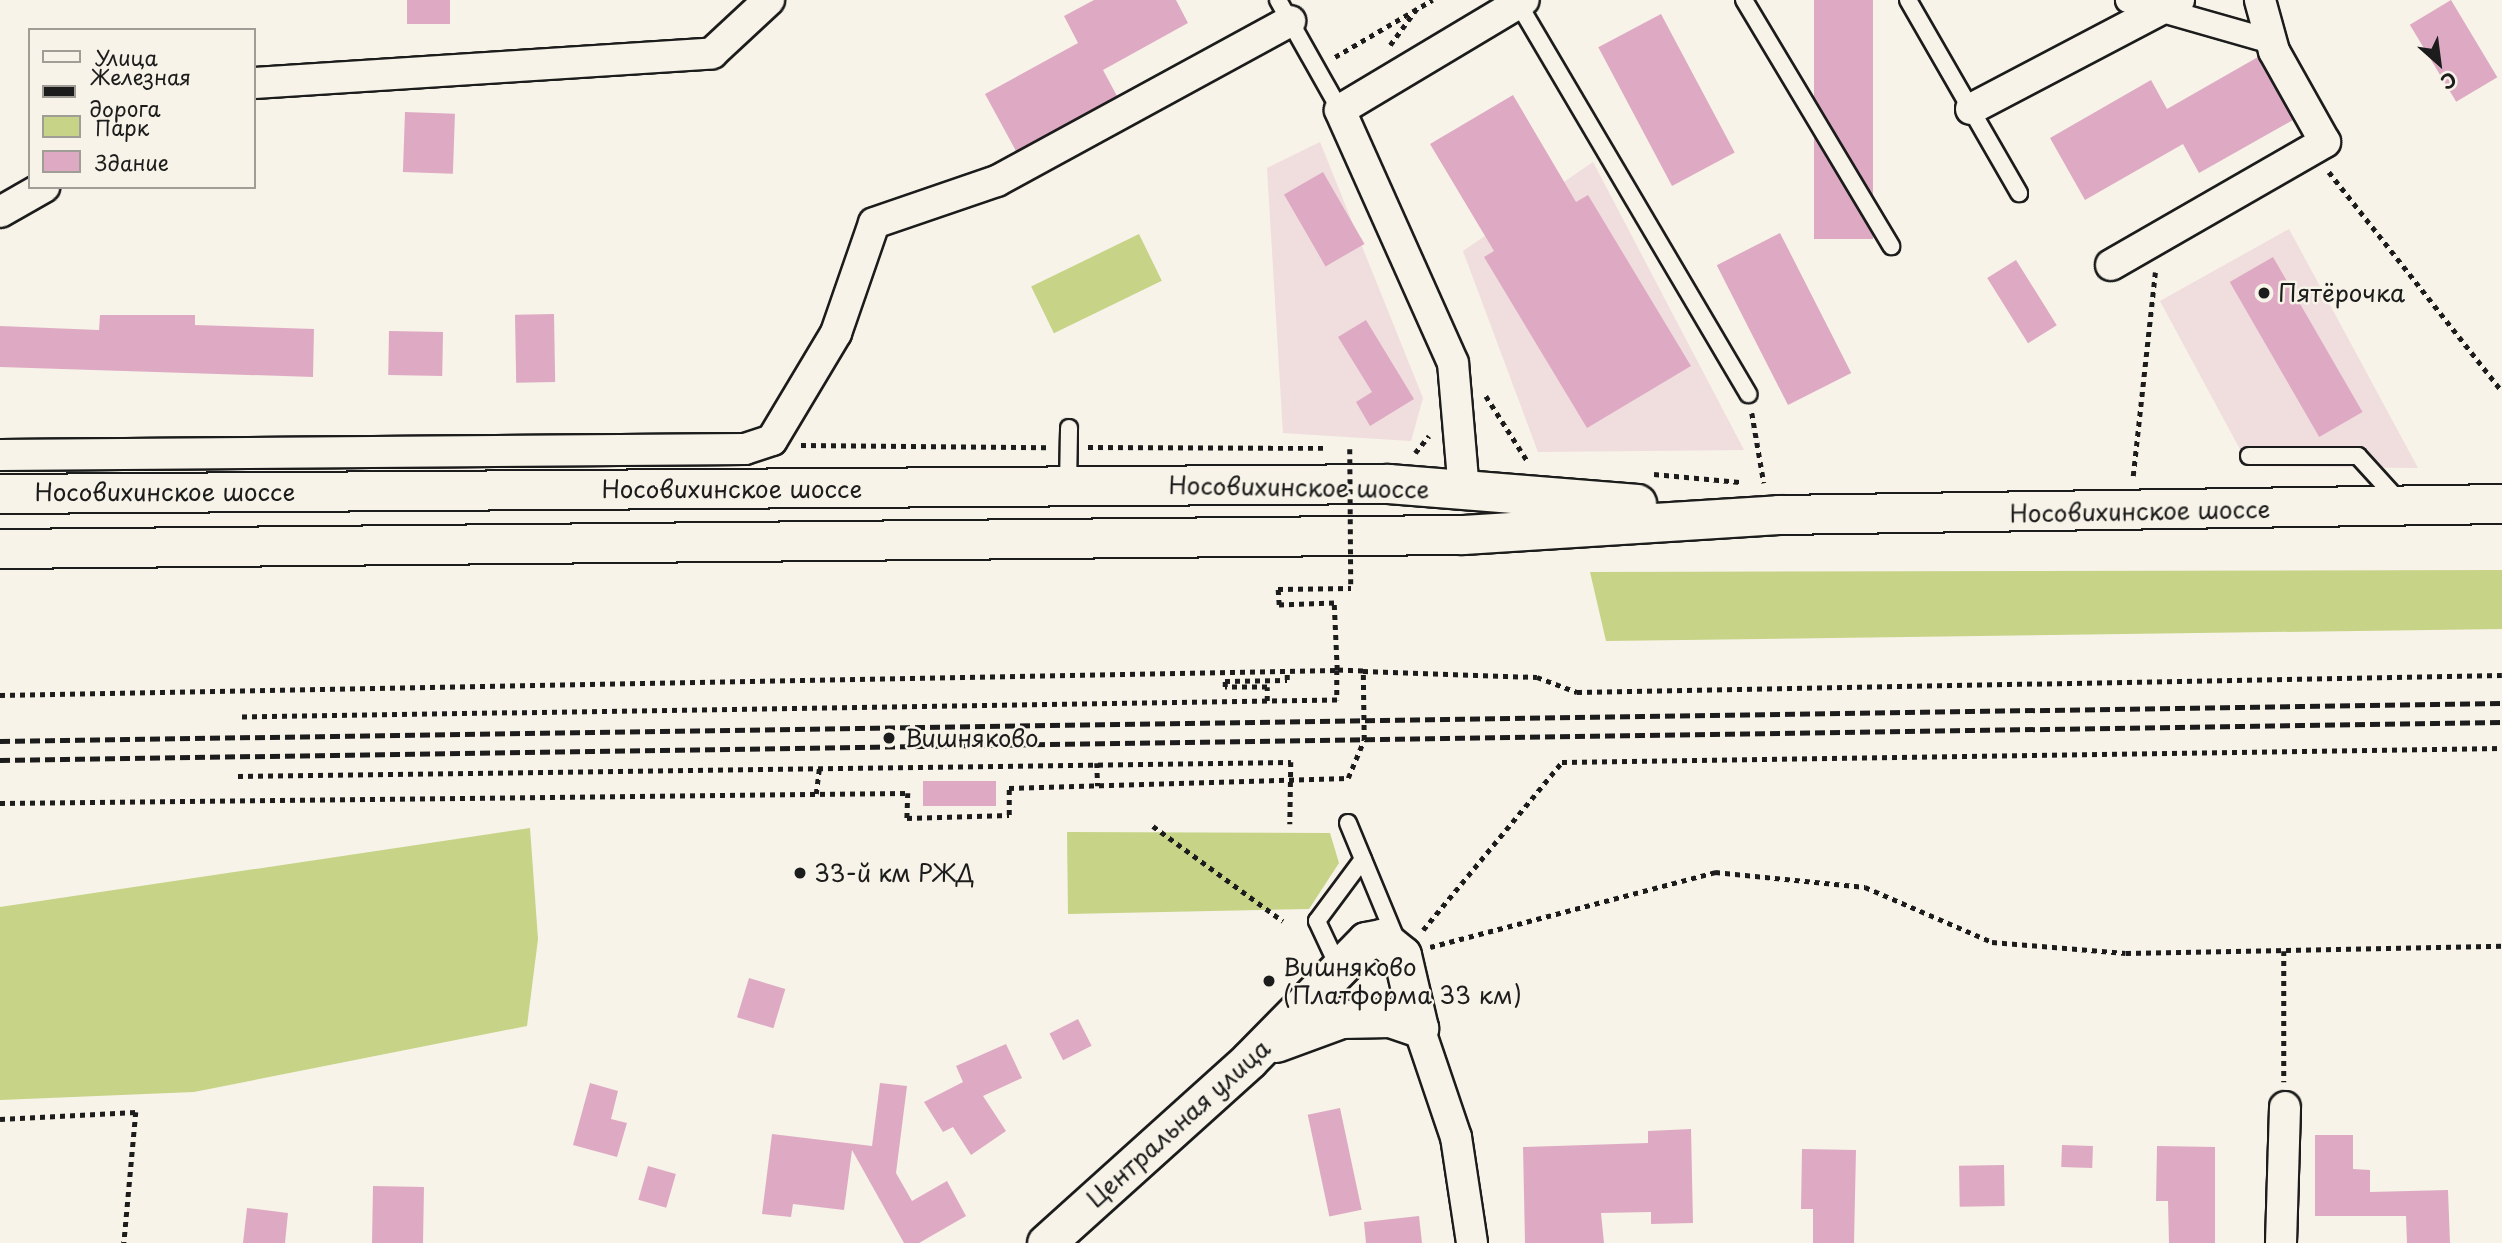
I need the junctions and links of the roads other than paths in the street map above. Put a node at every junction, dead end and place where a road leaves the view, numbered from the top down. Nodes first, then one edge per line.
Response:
1 (769, 0) edge
2 (1744, 0) edge
3 (1908, 0) edge
4 (2127, 0) edge
5 (2260, 0) edge
6 (1521, 2) edge
7 (2170, 5) edge
8 (1284, 10) edge
9 (2271, 41) junction
10 (256, 83) edge
11 (1971, 109) junction
12 (1340, 110) junction
13 (40, 189) edge
14 (2019, 193) dead end
15 (0, 212) edge
16 (1891, 246) dead end
17 (2111, 265) dead end
18 (1748, 394) road end
19 (1069, 428) dead end
20 (0, 455) edge
21 (2249, 456) dead end
22 (1068, 487) junction
23 (1464, 491) junction
24 (0, 494) edge
25 (1772, 499) junction
26 (2502, 504) edge
27 (2404, 506) junction
28 (1463, 535) junction
29 (0, 549) edge
30 (1348, 823) dead end
31 (1363, 859) junction
32 (1402, 955) junction
33 (1339, 968) junction
34 (1419, 1028) junction
35 (1249, 1060) junction
36 (2284, 1107) road end
37 (1046, 1243) edge
38 (1472, 1243) edge
39 (2281, 1243) edge

1 - 10 street
2 - 16 lane
3 - 11 lane
4 - 7 street
5 - 9 street
6 - 12 street
6 - 18 lane
7 - 9 street
7 - 11 street
8 - 12 lane
8 - 20 street
9 - 17 street
11 - 14 lane
12 - 23 street
13 - 15 street
19 - 22 lane
21 - 27 lane
22 - 23 main road, Носовихинское шоссе
22 - 24 main road, Носовихинское шоссе
23 - 25 main road, Носовихинское шоссе
23 - 28 street, Носовихинское шоссе
25 - 27 main road, Носовихинское шоссе
25 - 28 main road, Носовихинское шоссе
26 - 27 main road, Носовихинское шоссе
28 - 29 main road, Носовихинское шоссе
30 - 31 lane
31 - 32 lane
31 - 33 lane
32 - 33 street, Центральная улица
32 - 34 street
33 - 35 street, Центральная улица
34 - 35 street
34 - 38 street
35 - 37 street, Центральная улица
36 - 39 street

